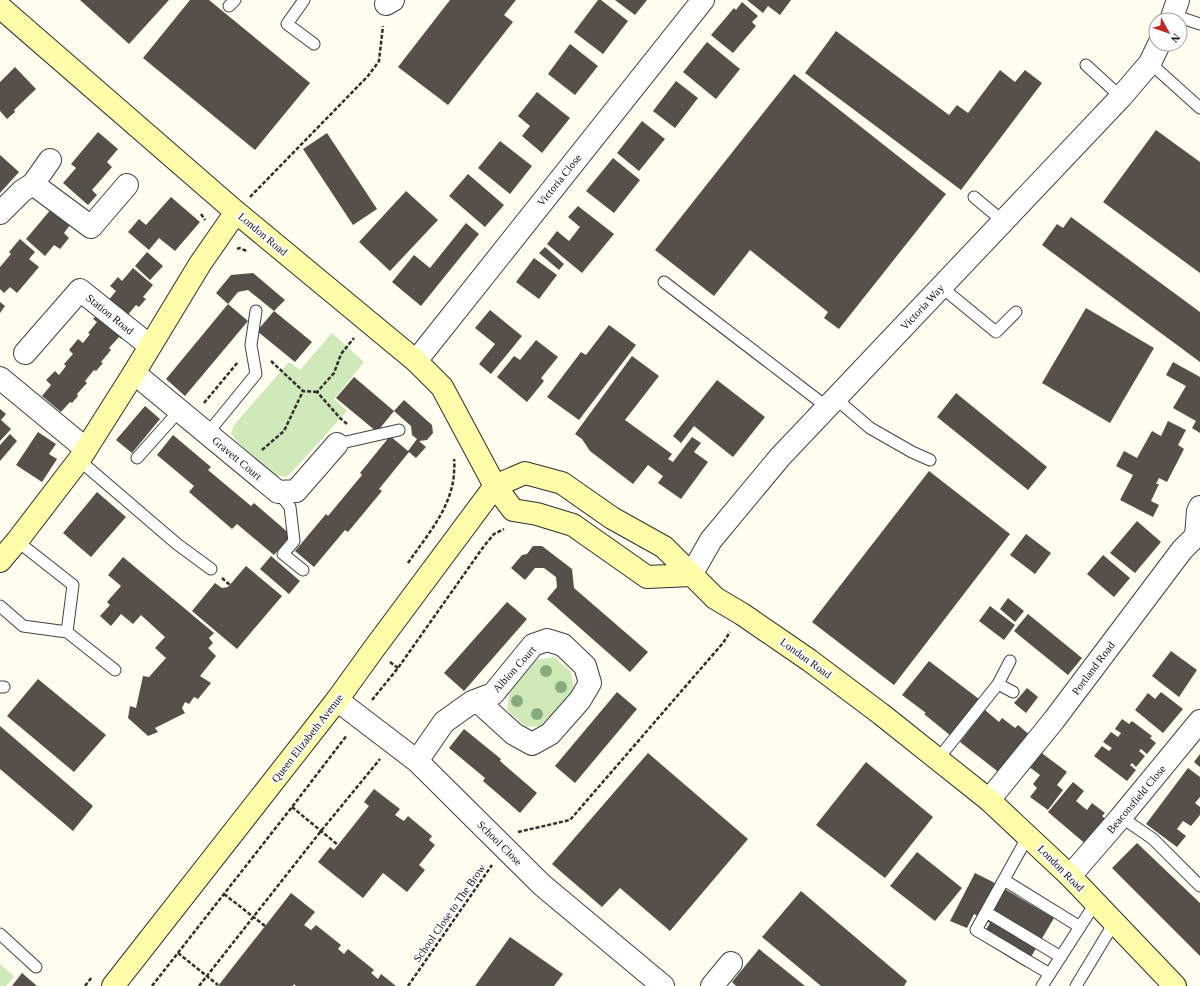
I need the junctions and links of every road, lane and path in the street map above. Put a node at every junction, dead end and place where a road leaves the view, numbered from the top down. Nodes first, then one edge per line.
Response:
1 (304, 0) edge
2 (703, 0) edge
3 (0, 7) edge
4 (1188, 18) edge
5 (1200, 24) edge
6 (381, 42) dead end
7 (314, 44) dead end
8 (1155, 52) edge
9 (1150, 63) junction
10 (1086, 66) dead end
11 (1121, 97) junction
12 (1200, 108) edge
13 (50, 160) dead end
14 (33, 184) junction
15 (126, 185) dead end
16 (974, 197) dead end
17 (241, 207) junction
18 (0, 213) edge
19 (1004, 222) junction
20 (239, 248) dead end
21 (253, 253) dead end
22 (664, 282) dead end
23 (940, 286) junction
24 (256, 311) dead end
25 (1016, 312) dead end
26 (355, 337) dead end
27 (150, 346) junction
28 (25, 353) dead end
29 (416, 360) junction
30 (134, 373) junction
31 (0, 378) edge
32 (303, 391) dead end
33 (831, 402) junction
34 (179, 410) junction
35 (399, 430) dead end
36 (208, 434) junction
37 (347, 441) junction
38 (82, 454) junction
39 (453, 455) dead end
40 (137, 458) dead end
41 (930, 460) dead end
42 (247, 466) junction
43 (495, 486) junction
44 (278, 492) junction
45 (1200, 507) edge
46 (508, 527) dead end
47 (1198, 538) edge
48 (17, 541) junction
49 (0, 561) edge
50 (405, 568) dead end
51 (211, 569) dead end
52 (303, 570) dead end
53 (691, 575) junction
54 (0, 606) edge
55 (742, 614) junction
56 (67, 632) junction
57 (1010, 661) dead end
58 (114, 670) dead end
59 (998, 684) junction
60 (1013, 692) dead end
61 (373, 699) dead end
62 (337, 700) junction
63 (472, 702) junction
64 (1200, 721) edge
65 (348, 734) dead end
66 (394, 743) junction
67 (938, 759) junction
68 (417, 761) junction
69 (989, 800) junction
70 (292, 808) junction
71 (1121, 817) junction
72 (321, 831) junction
73 (1028, 836) junction
74 (338, 845) dead end
75 (503, 848) junction
76 (1070, 876) junction
77 (1004, 880) junction
78 (1200, 886) edge
79 (224, 894) junction
80 (1096, 902) junction
81 (986, 912) junction
82 (253, 917) junction
83 (1114, 923) junction
84 (265, 926) dead end
85 (1080, 927) junction
86 (0, 934) edge
87 (178, 953) junction
88 (1061, 956) junction
89 (731, 963) dead end
90 (36, 966) dead end
91 (95, 974) dead end
92 (1050, 974) junction
93 (207, 976) junction
94 (218, 985) dead end
95 (85, 986) edge
96 (113, 986) edge
97 (152, 986) edge
98 (199, 986) edge
99 (408, 986) edge
100 (663, 986) edge
101 (712, 986) edge
102 (1042, 986) edge
103 (1076, 986) edge
104 (1175, 986) edge

1 - 7 lane
2 - 29 street, Victoria Close
3 - 17 main road, London Road
4 - 5 lane
6 - 17 path
8 - 9 street, Victoria Way
9 - 11 street, Victoria Way
9 - 12 lane
10 - 11 lane
11 - 19 street, Victoria Way
13 - 14 street
14 - 15 street
14 - 18 street
16 - 19 lane
17 - 27 main road
17 - 29 main road, London Road
19 - 23 street, Victoria Way
20 - 21 path
22 - 33 lane
23 - 25 lane
23 - 33 street, Victoria Way
24 - 36 lane
26 - 37 path
27 - 28 street, Station Road
27 - 30 main road
29 - 43 main road, London Road
30 - 34 street, Gravett Court
30 - 38 main road
31 - 38 street
32 - 42 path
33 - 41 lane
33 - 53 street, Victoria Way
34 - 36 street, Gravett Court
34 - 40 lane
35 - 37 lane
36 - 42 street, Gravett Court
37 - 44 street
38 - 48 main road
38 - 51 lane
39 - 50 path
42 - 44 street, Gravett Court
43 - 53 main road, London Road
43 - 53 main road, London Road
43 - 62 main road, Queen Elizabeth Avenue
44 - 52 lane
45 - 47 street, Portland Road
46 - 61 path
47 - 69 street, Portland Road
48 - 49 main road
48 - 56 lane
53 - 55 main road, London Road
54 - 56 lane
55 - 67 main road, London Road
55 - 75 path, School Close to The Brow
56 - 58 lane
57 - 59 lane
59 - 60 lane
59 - 67 lane
62 - 66 street, School Close
62 - 96 main road, Queen Elizabeth Avenue
63 - 63 street, Albion Court
63 - 68 street, Albion Court
64 - 71 street, Beaconsfield Close
65 - 70 path
66 - 68 street, School Close
66 - 72 path
67 - 69 main road, London Road
68 - 75 street, School Close
69 - 73 main road, London Road
70 - 72 path
70 - 79 path
71 - 76 street, Beaconsfield Close
71 - 78 lane
72 - 74 path
72 - 82 path
73 - 76 main road, London Road
73 - 77 lane
75 - 99 path, School Close to The Brow
75 - 100 street, School Close
76 - 80 main road, London Road
77 - 81 lane
77 - 85 lane
79 - 82 path
79 - 87 path
80 - 83 main road, London Road
80 - 85 lane
81 - 88 lane
81 - 92 lane
82 - 84 path
82 - 93 path
83 - 103 lane
83 - 104 main road, London Road
85 - 88 lane
86 - 90 lane
87 - 93 path
87 - 97 path
88 - 92 lane
89 - 101 street
91 - 95 path
92 - 102 lane
93 - 94 path
93 - 98 path

